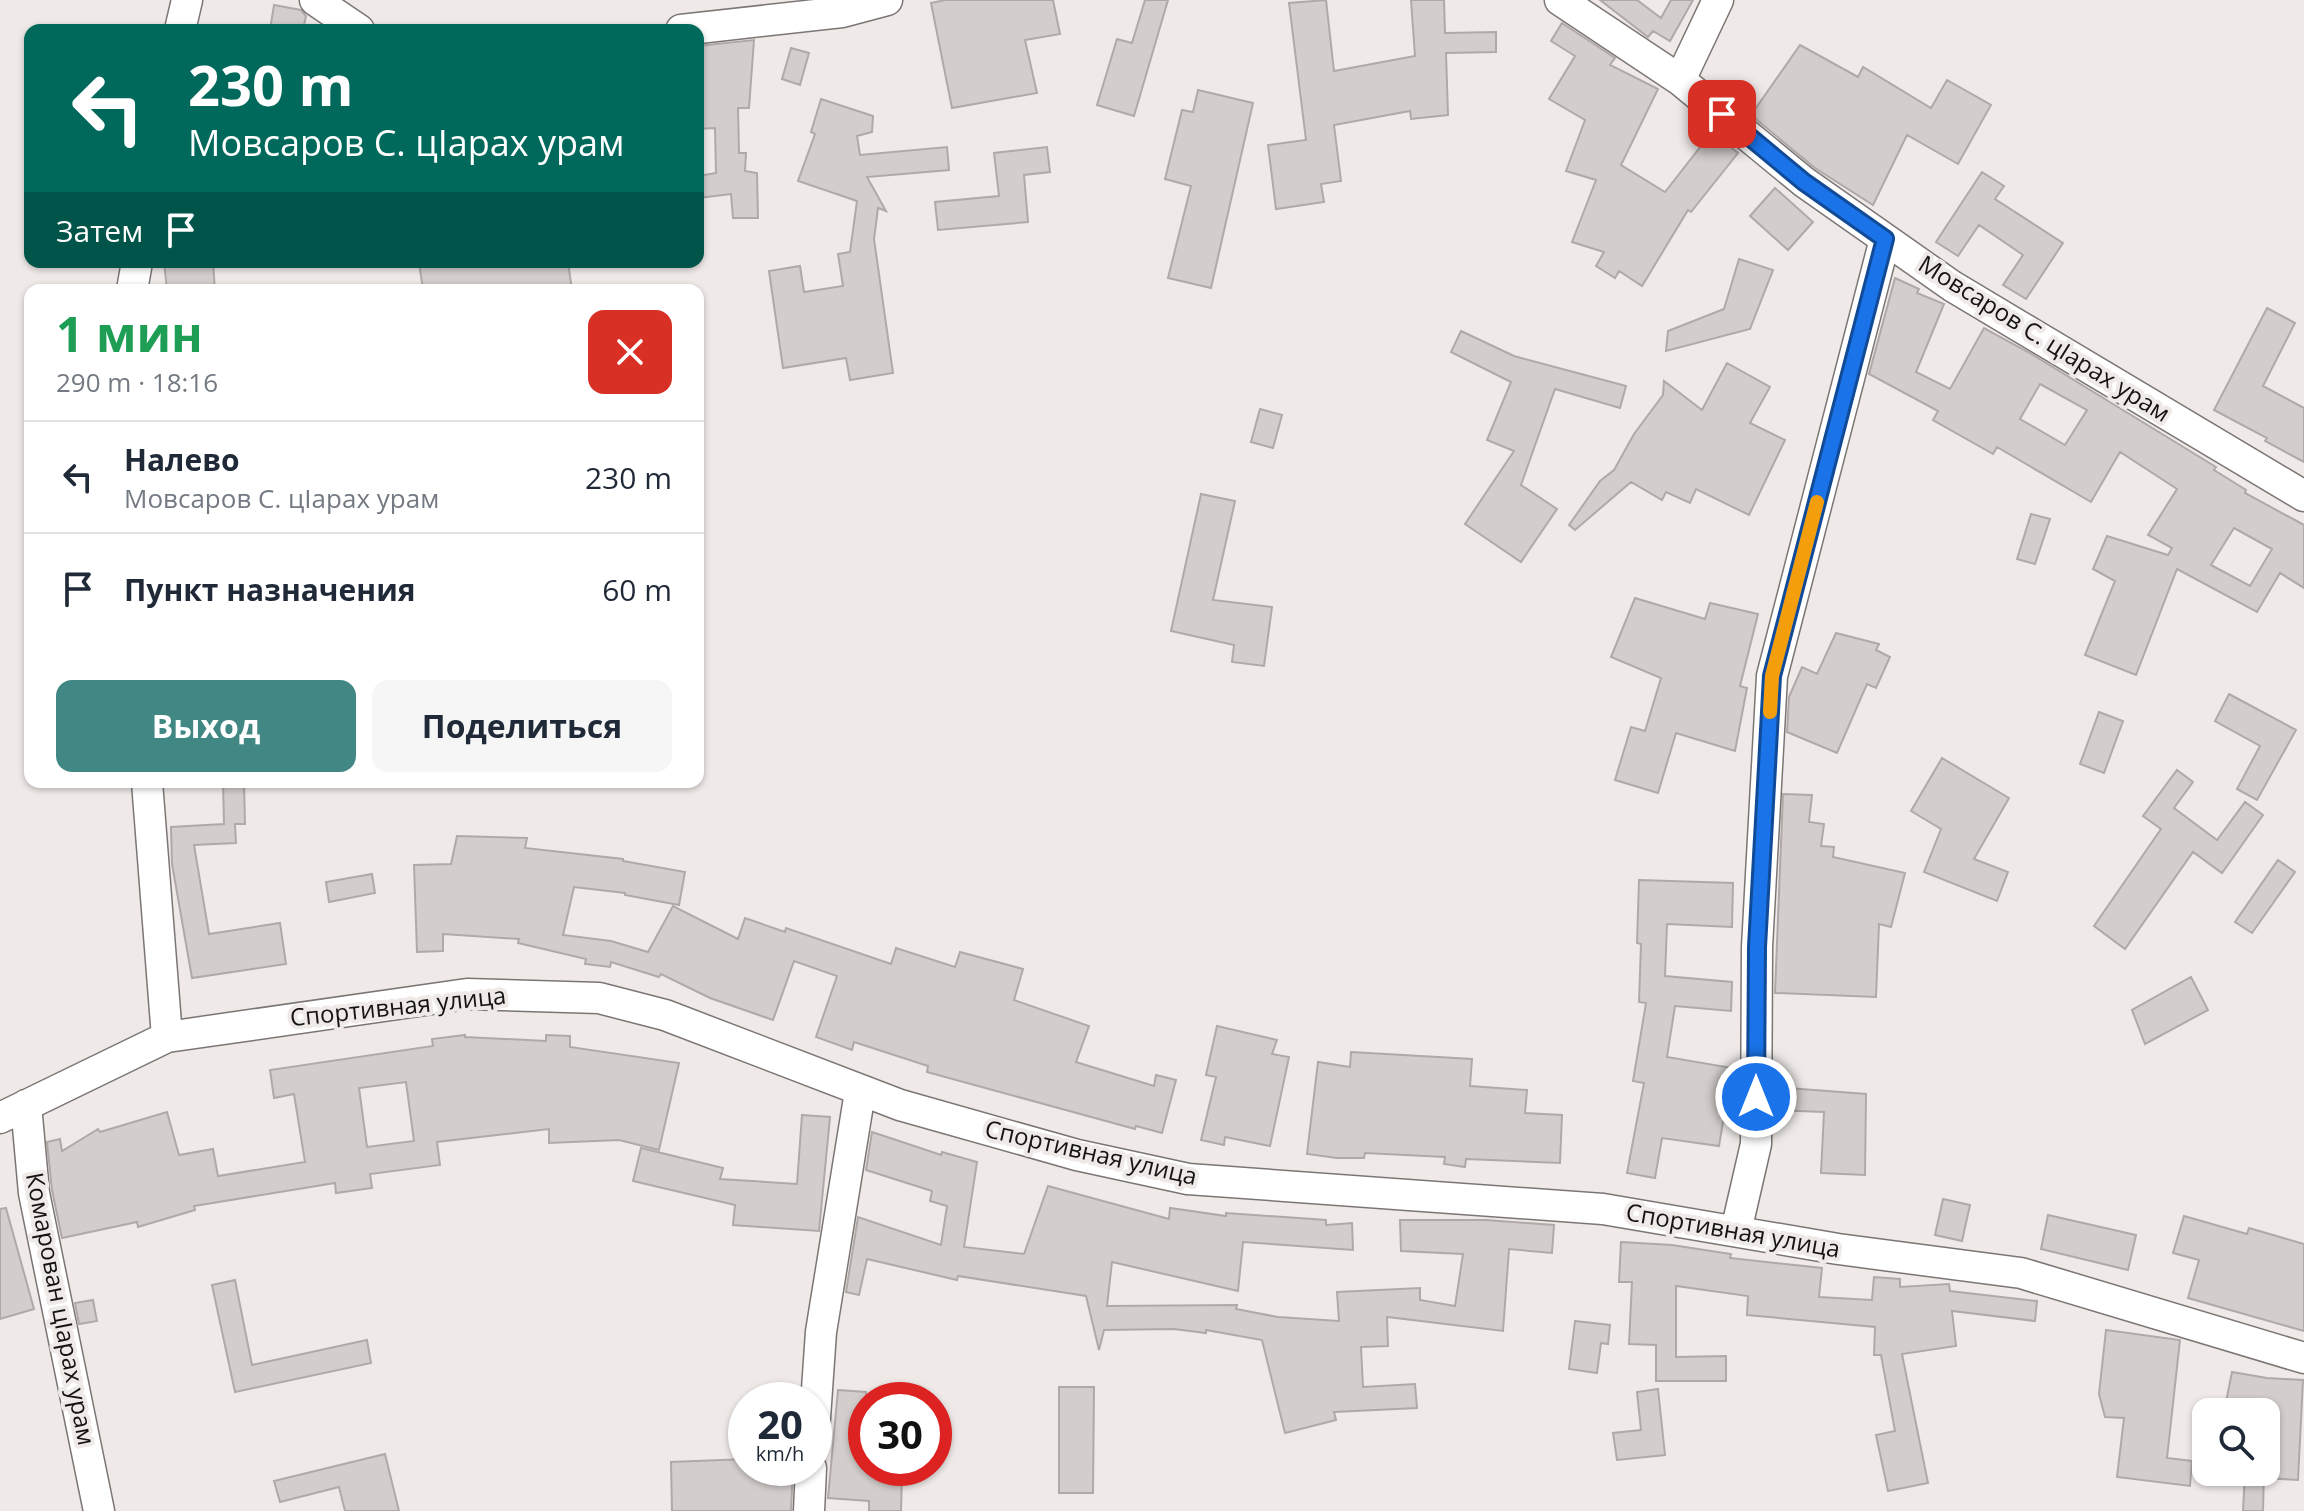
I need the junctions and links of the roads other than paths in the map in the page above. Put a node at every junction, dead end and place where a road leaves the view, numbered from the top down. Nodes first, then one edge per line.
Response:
1 (187, 0) edge
2 (887, 0) edge
3 (1560, 0) edge
4 (1718, 0) edge
5 (181, 24) edge
6 (704, 27) edge
7 (1680, 80) junction
8 (1885, 239) junction
9 (2304, 496) edge
10 (147, 788) edge
11 (167, 1037) junction
12 (860, 1092) junction
13 (13, 1112) edge
14 (1736, 1231) junction
15 (2304, 1358) edge
16 (818, 1382) edge
17 (810, 1486) edge
18 (99, 1511) edge
19 (809, 1511) edge

1 - 5 street
2 - 6 street
3 - 7 street, Мовсаров С. цIарах урам
4 - 7 street
7 - 8 street, Мовсаров С. цIарах урам
8 - 9 street, Мовсаров С. цIарах урам
8 - 14 street
10 - 11 street
11 - 12 street, Спортивная улица
11 - 13 street, Спортивная улица
12 - 14 street, Спортивная улица
12 - 16 street
13 - 18 street, Комарован цIарах урам
14 - 15 street, Спортивная улица
17 - 19 street

